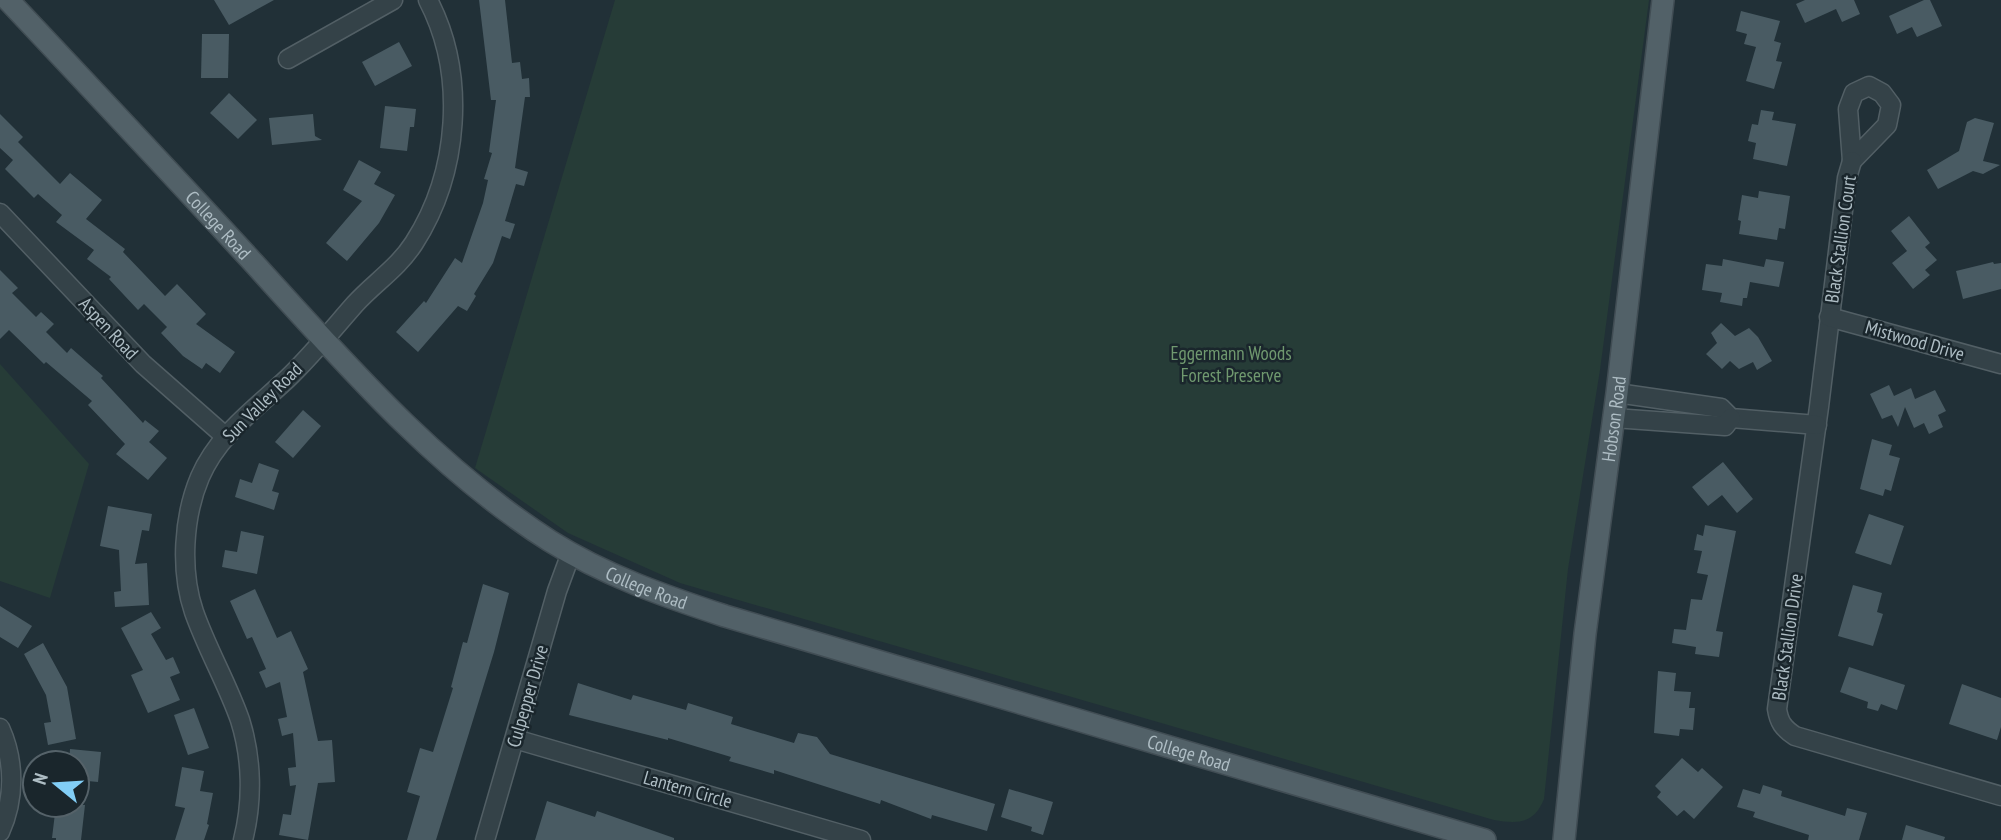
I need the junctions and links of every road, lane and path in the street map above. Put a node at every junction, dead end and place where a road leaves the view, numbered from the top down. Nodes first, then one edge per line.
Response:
1 (8, 0) edge
2 (393, 0) edge
3 (428, 0) edge
4 (1663, 0) edge
5 (288, 59) dead end
6 (1852, 161) dead end
7 (0, 213) edge
8 (1829, 317) junction
9 (323, 340) junction
10 (2001, 364) edge
11 (1617, 393) junction
12 (1614, 418) junction
13 (1731, 418) junction
14 (1817, 425) junction
15 (226, 437) junction
16 (571, 553) junction
17 (0, 728) edge
18 (515, 739) junction
19 (2001, 796) edge
20 (0, 832) edge
21 (243, 840) edge
22 (485, 840) edge
23 (862, 840) edge
24 (1485, 840) edge
25 (1564, 840) edge

1 - 9 main road, College Road
2 - 5 street
3 - 9 street, Sun Valley Road
4 - 11 main road, Hobson Road
6 - 8 street, Black Stallion Court
7 - 15 street, Aspen Road
8 - 10 street, Mistwood Drive
8 - 14 street, Black Stallion Drive
9 - 15 street, Sun Valley Road
9 - 16 main road, College Road
11 - 12 main road, Hobson Road
11 - 13 street
12 - 13 street
12 - 25 main road, Hobson Road
13 - 14 street
14 - 19 street, Black Stallion Drive
15 - 21 street, Sun Valley Road
16 - 18 street, Culpepper Drive
16 - 24 main road, College Road
17 - 20 street
18 - 22 street, Culpepper Drive
18 - 23 street, Lantern Circle

